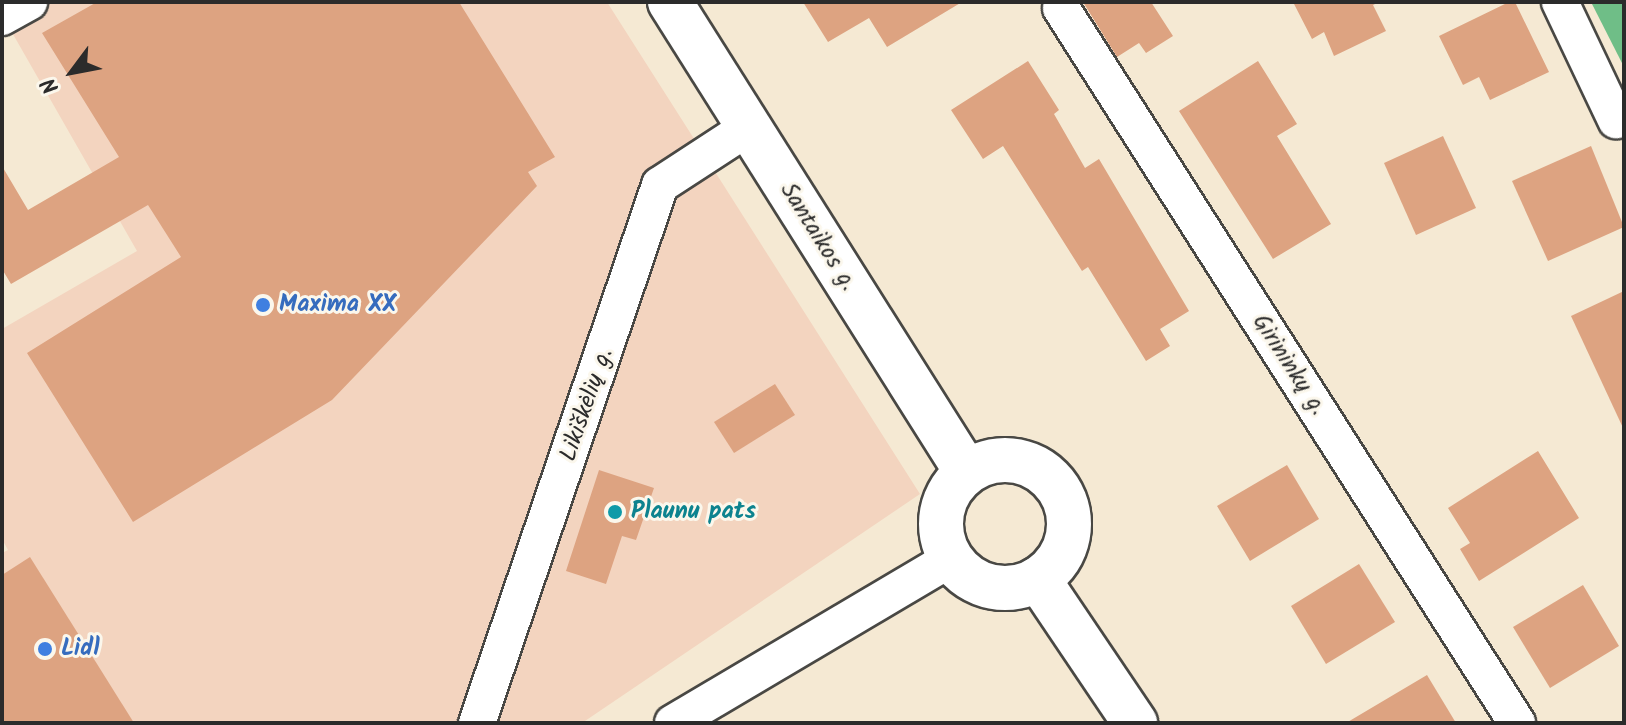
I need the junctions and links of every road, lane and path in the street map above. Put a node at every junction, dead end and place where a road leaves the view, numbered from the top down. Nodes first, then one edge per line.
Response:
1 (29, 2) edge
2 (670, 2) edge
3 (1560, 2) edge
4 (1061, 8) dead end
5 (2, 17) edge
6 (1616, 120) dead end
7 (749, 127) junction
8 (966, 471) junction
9 (950, 559) junction
10 (1038, 579) junction
11 (477, 723) edge
12 (673, 723) edge
13 (1135, 723) edge
14 (1517, 723) edge

1 - 5 street
2 - 7 main road, Santaikos g.
3 - 6 street
4 - 14 street, Girininkų g.
7 - 8 main road, Santaikos g.
7 - 11 street, Likiškėlių g.
8 - 9 main road
8 - 10 main road
9 - 10 main road
9 - 12 street
10 - 13 main road

